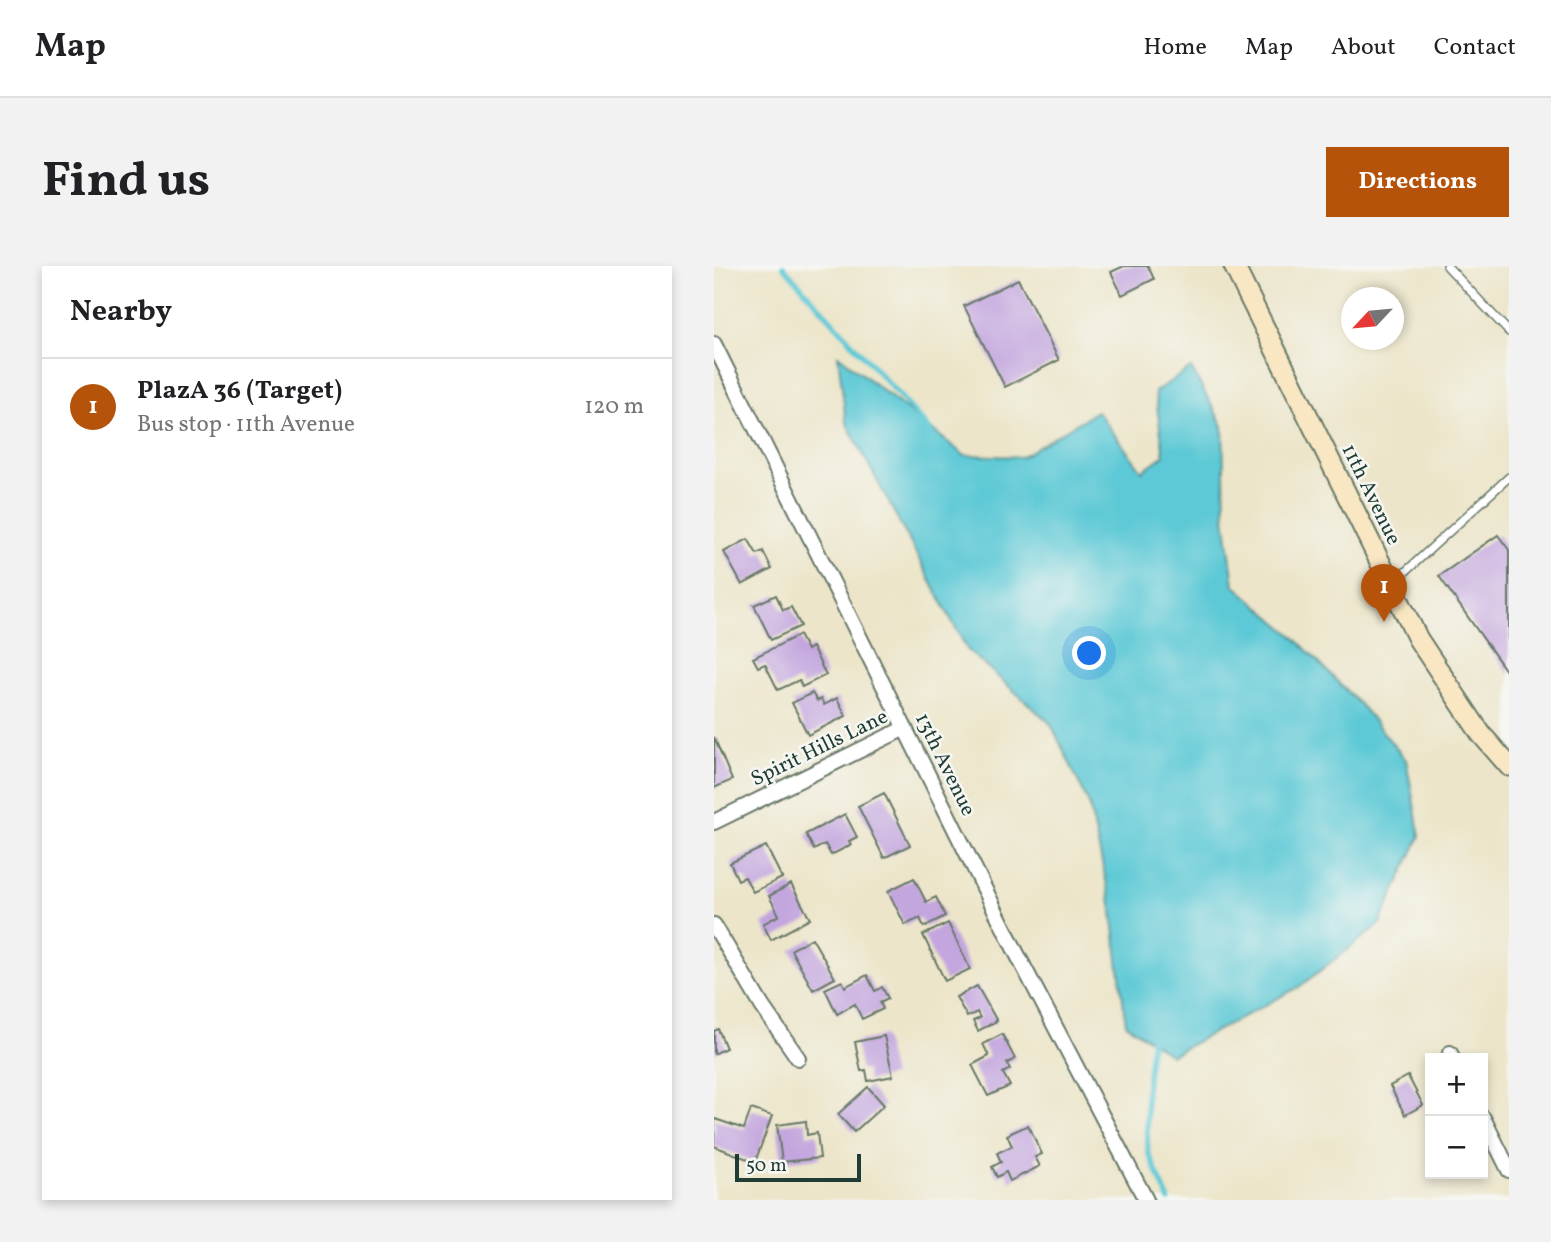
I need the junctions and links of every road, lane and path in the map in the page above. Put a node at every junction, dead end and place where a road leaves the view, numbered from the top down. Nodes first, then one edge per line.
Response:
1 (1234, 266) edge
2 (1447, 266) edge
3 (1509, 332) edge
4 (714, 344) edge
5 (1509, 477) edge
6 (1392, 585) junction
7 (905, 728) junction
8 (1509, 766) edge
9 (714, 822) edge
10 (714, 925) edge
11 (798, 1058) dead end
12 (1488, 1128) edge
13 (1509, 1170) edge
14 (1146, 1200) edge

1 - 6 street, 11th Avenue
2 - 3 lane
4 - 7 street, 13th Avenue
5 - 6 lane
6 - 8 street, 11th Avenue
7 - 9 street, Spirit Hills Lane
7 - 14 street, 13th Avenue
10 - 11 street
12 - 13 street

